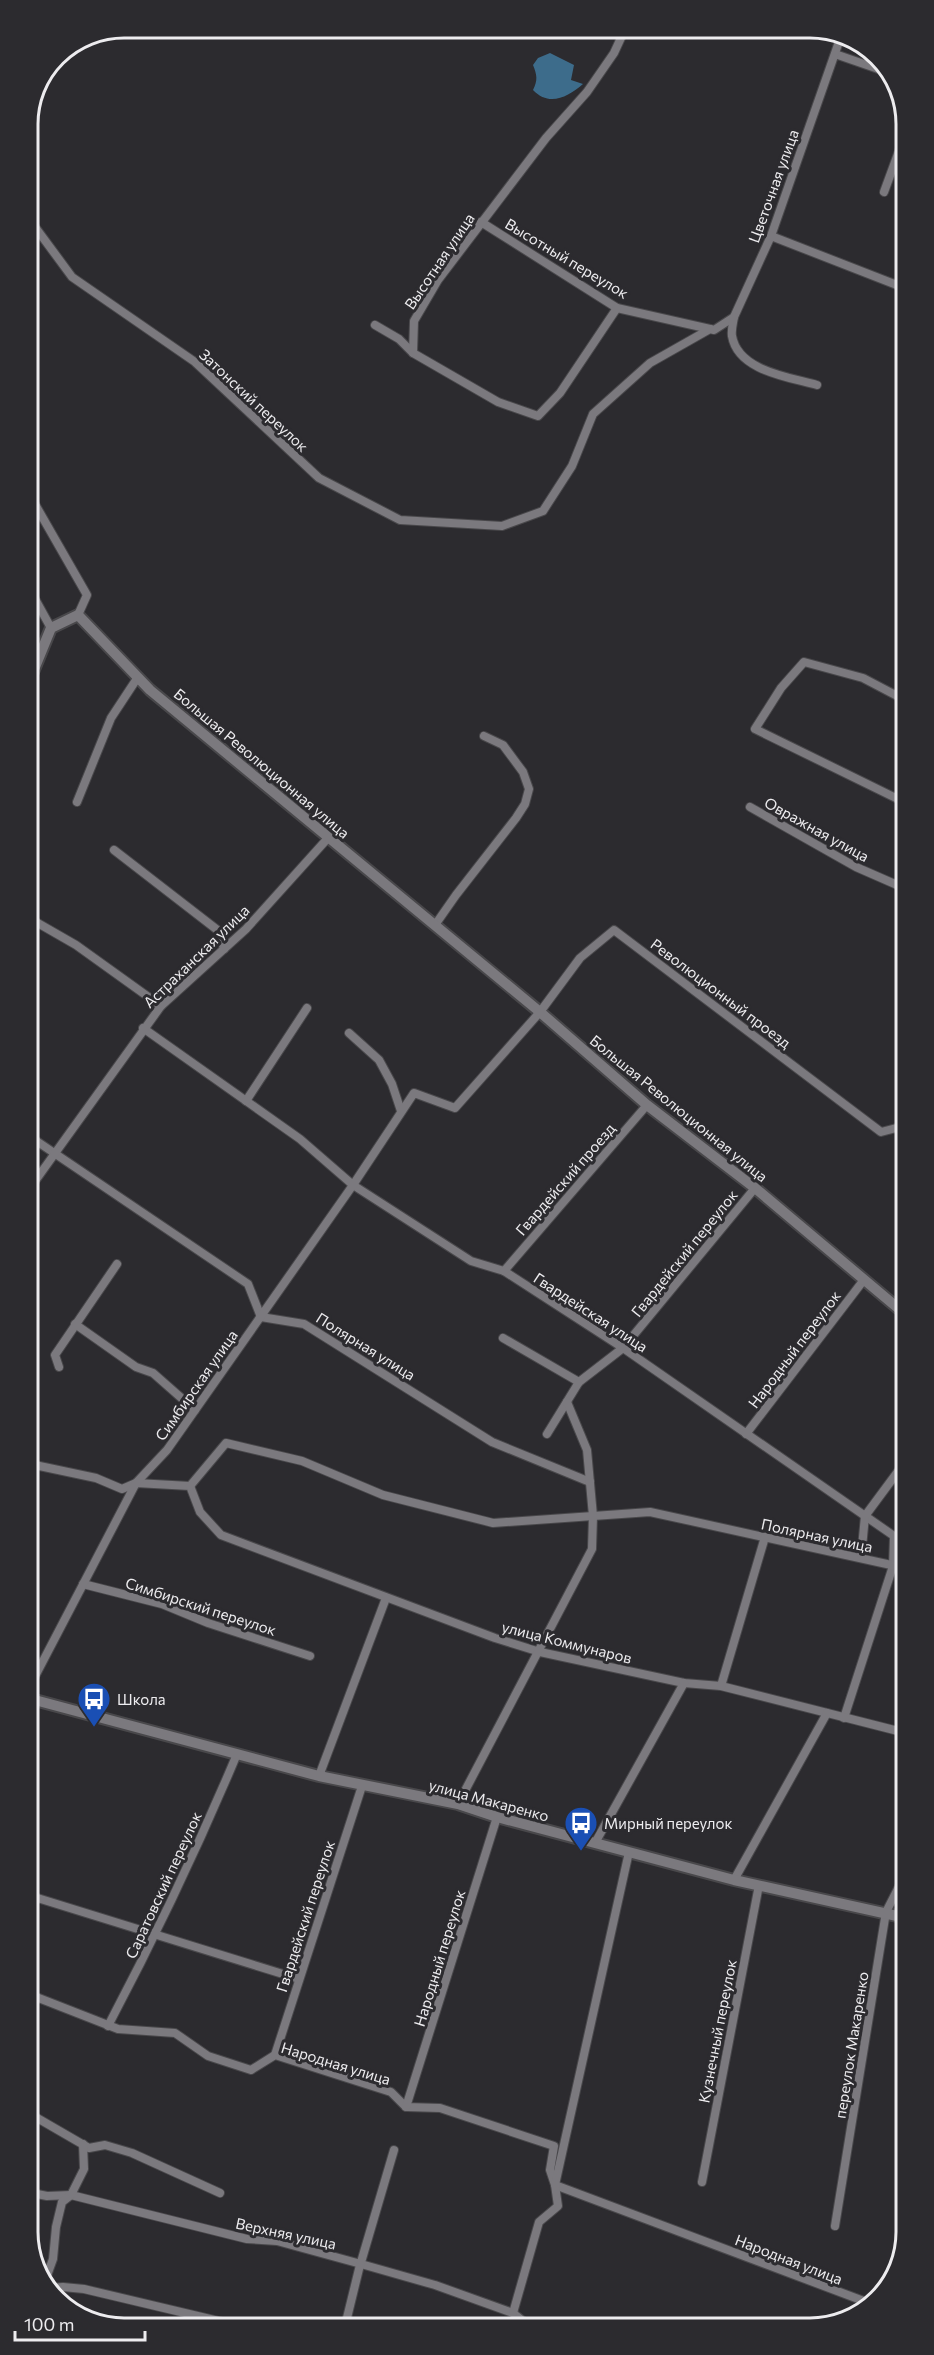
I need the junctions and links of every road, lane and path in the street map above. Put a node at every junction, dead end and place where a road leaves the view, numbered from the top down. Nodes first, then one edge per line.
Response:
1 (621, 38) edge
2 (839, 43) edge
3 (835, 54) junction
4 (876, 68) edge
5 (896, 159) edge
6 (884, 192) dead end
7 (481, 222) junction
8 (38, 231) edge
9 (771, 237) junction
10 (896, 285) edge
11 (617, 308) junction
12 (734, 317) junction
13 (375, 325) dead end
14 (710, 329) junction
15 (413, 353) junction
16 (818, 385) dead end
17 (38, 509) edge
18 (38, 604) edge
19 (78, 615) junction
20 (51, 628) junction
21 (38, 660) edge
22 (138, 677) junction
23 (896, 695) edge
24 (484, 736) dead end
25 (896, 798) edge
26 (77, 802) dead end
27 (750, 807) dead end
28 (328, 838) junction
29 (114, 850) dead end
30 (896, 884) edge
31 (38, 923) edge
32 (435, 925) junction
33 (224, 949) junction
34 (160, 1006) junction
35 (307, 1008) dead end
36 (540, 1012) junction
37 (143, 1028) junction
38 (349, 1033) dead end
39 (246, 1101) junction
40 (647, 1105) junction
41 (401, 1112) junction
42 (896, 1128) edge
43 (38, 1142) edge
44 (54, 1153) junction
45 (38, 1176) edge
46 (353, 1185) junction
47 (754, 1188) junction
48 (117, 1264) dead end
49 (504, 1271) junction
50 (863, 1281) junction
51 (896, 1307) edge
52 (261, 1317) junction
53 (75, 1324) junction
54 (503, 1338) dead end
55 (623, 1348) junction
56 (59, 1367) dead end
57 (579, 1382) junction
58 (567, 1402) junction
59 (195, 1410) junction
60 (547, 1434) dead end
61 (746, 1434) junction
62 (38, 1466) edge
63 (896, 1474) edge
64 (590, 1482) junction
65 (136, 1483) junction
66 (190, 1486) junction
67 (593, 1516) junction
68 (865, 1516) junction
69 (765, 1537) junction
70 (861, 1558) junction
71 (893, 1566) junction
72 (896, 1566) edge
73 (83, 1584) junction
74 (386, 1598) junction
75 (540, 1652) junction
76 (310, 1656) dead end
77 (38, 1671) edge
78 (684, 1683) junction
79 (721, 1686) junction
80 (38, 1701) edge
81 (827, 1713) junction
82 (844, 1718) junction
83 (896, 1731) edge
84 (237, 1754) junction
85 (319, 1776) junction
86 (362, 1786) junction
87 (458, 1804) junction
88 (497, 1817) junction
89 (595, 1843) junction
90 (629, 1852) junction
91 (734, 1880) junction
92 (759, 1885) junction
93 (896, 1892) edge
94 (38, 1898) edge
95 (886, 1912) junction
96 (896, 1915) edge
97 (155, 1934) junction
98 (298, 1978) junction
99 (38, 1998) edge
100 (108, 2026) junction
101 (275, 2055) junction
102 (406, 2107) junction
103 (38, 2118) edge
104 (83, 2144) junction
105 (394, 2150) dead end
106 (702, 2182) dead end
107 (555, 2185) junction
108 (220, 2193) dead end
109 (38, 2194) edge
110 (71, 2195) junction
111 (835, 2226) dead end
112 (361, 2264) junction
113 (48, 2273) edge
114 (58, 2287) edge
115 (862, 2300) edge
116 (513, 2313) junction
117 (202, 2317) edge
118 (347, 2317) edge
119 (519, 2318) edge

1 - 7 street, Высотная улица
2 - 3 street, Цветочная улица
3 - 4 street
3 - 9 street, Цветочная улица
5 - 6 street
7 - 11 street, Высотный переулок
7 - 15 street, Высотная улица
8 - 14 street, Затонский переулок
9 - 10 street
9 - 12 street, Цветочная улица
11 - 14 street, Высотный переулок
11 - 15 street
12 - 14 street
12 - 16 street
13 - 15 street
17 - 19 street
18 - 20 street
19 - 20 street
19 - 22 street, Большая Революционная улица
20 - 21 street
22 - 26 street
22 - 28 street, Большая Революционная улица
23 - 25 street
24 - 32 street
27 - 30 street, Овражная улица
28 - 32 street, Большая Революционная улица
28 - 33 street, Астраханская улица
29 - 33 street
31 - 34 street
32 - 36 street, Большая Революционная улица
33 - 34 street, Астраханская улица
34 - 37 street, Астраханская улица
35 - 39 street
36 - 40 street, Большая Революционная улица
36 - 41 street, Симбирская улица
36 - 42 street, Революционный проезд
37 - 39 street, Гвардейская улица
37 - 44 street, Астраханская улица
38 - 41 street
39 - 46 street, Гвардейская улица
40 - 47 street, Большая Революционная улица
40 - 49 street, Гвардейский проезд
41 - 46 street, Симбирская улица
43 - 44 street
44 - 45 street, Астраханская улица
44 - 52 street
46 - 49 street, Гвардейская улица
46 - 52 street, Симбирская улица
47 - 50 street, Большая Революционная улица
47 - 55 street, Гвардейский переулок
48 - 53 street
49 - 55 street, Гвардейская улица
50 - 51 street, Большая Революционная улица
50 - 61 street, Народный переулок
52 - 59 street, Симбирская улица
52 - 64 street, Полярная улица
53 - 56 street
53 - 59 street
54 - 57 street
55 - 57 street, Гвардейский переулок
55 - 61 street, Гвардейская улица
57 - 58 street, Гвардейский переулок
58 - 60 street, Гвардейский переулок
58 - 64 street
59 - 65 street, Симбирская улица
61 - 68 street, Гвардейская улица
62 - 65 street
63 - 68 street
64 - 67 street
65 - 66 street
65 - 73 street, Симбирская улица
66 - 67 street, Полярная улица
66 - 74 street, улица Коммунаров
67 - 69 street, Полярная улица
67 - 75 street
68 - 70 street
68 - 71 street, Гвардейская улица
69 - 70 street, Полярная улица
69 - 79 street
70 - 71 street, Полярная улица
71 - 72 street, Полярная улица
71 - 82 street
73 - 76 street, Симбирский переулок
73 - 77 street, Симбирская улица
74 - 75 street, улица Коммунаров
74 - 85 street
75 - 78 street, улица Коммунаров
75 - 87 street
78 - 79 street, улица Коммунаров
78 - 89 street
79 - 81 street, улица Коммунаров
80 - 84 street, улица Макаренко
81 - 82 street, улица Коммунаров
81 - 91 street
82 - 83 street, улица Коммунаров
84 - 85 street, улица Макаренко
84 - 97 street, Саратовский переулок
85 - 86 street, улица Макаренко
86 - 87 street, улица Макаренко
86 - 98 street, Гвардейский переулок
87 - 88 street, улица Макаренко
88 - 89 street, улица Макаренко
88 - 102 street, Народный переулок
89 - 90 street, улица Макаренко
90 - 91 street, улица Макаренко
90 - 107 street
91 - 92 street, улица Макаренко
92 - 95 street, улица Макаренко
92 - 106 street, Кузнечный переулок
93 - 95 street, переулок Макаренко
94 - 97 street
95 - 96 street, улица Макаренко
95 - 111 street, переулок Макаренко
97 - 98 street
97 - 100 street, Саратовский переулок
98 - 101 street, Гвардейский переулок
99 - 100 street, Народная улица
100 - 101 street, Народная улица
101 - 102 street, Народная улица
102 - 107 street
103 - 104 street
104 - 108 street
104 - 110 street
105 - 112 street
107 - 115 street, Народная улица
107 - 116 street
109 - 110 street, Верхняя улица
110 - 112 street, Верхняя улица
110 - 113 street
112 - 116 street, Верхняя улица
112 - 118 street
114 - 117 street
116 - 119 street, Верхняя улица

